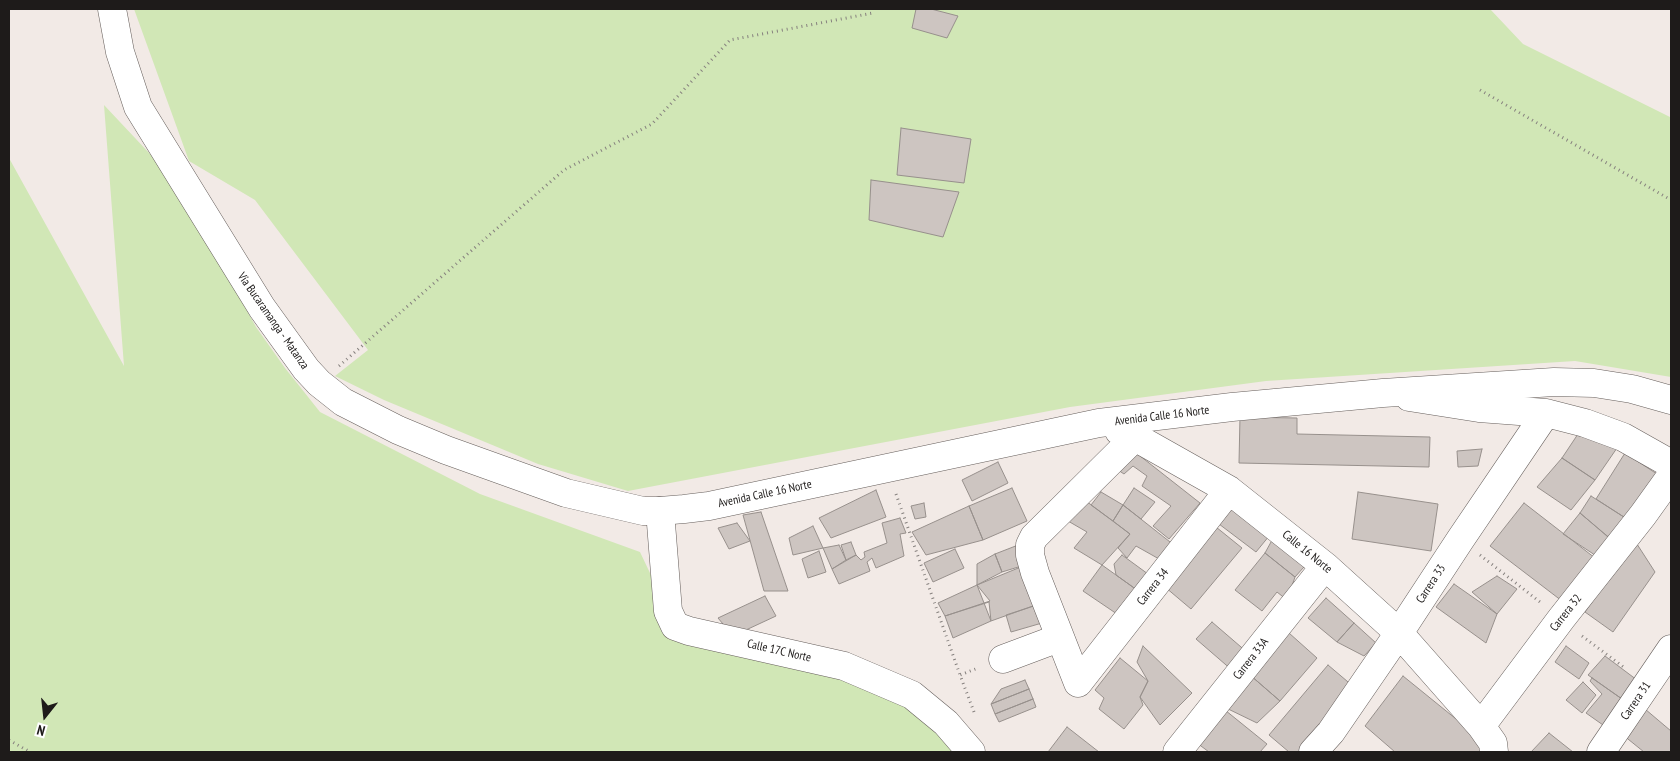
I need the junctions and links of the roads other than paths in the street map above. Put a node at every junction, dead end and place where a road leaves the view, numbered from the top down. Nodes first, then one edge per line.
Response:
1 (112, 9) edge
2 (1383, 393) junction
3 (1671, 400) edge
4 (1546, 413) junction
5 (1099, 423) junction
6 (1135, 437) junction
7 (1671, 464) edge
8 (1671, 476) edge
9 (1229, 490) junction
10 (660, 511) junction
11 (1325, 566) junction
12 (1399, 633) junction
13 (1059, 638) junction
14 (1671, 650) edge
15 (1003, 659) road end
16 (1481, 726) junction
17 (971, 752) edge
18 (1177, 752) edge
19 (1314, 752) edge
20 (1494, 752) edge
21 (1601, 752) edge

1 - 10 street, Vía Bucaramanga - Matanza
2 - 3 street, Avenida Calle 16 Norte
2 - 4 street
2 - 5 street, Avenida Calle 16 Norte
4 - 7 street
4 - 12 street, Carrera 33
5 - 6 street, Calle 16 Norte
5 - 10 street, Avenida Calle 16 Norte
6 - 9 street, Calle 16 Norte
6 - 13 street
8 - 16 street, Carrera 32
9 - 11 street, Calle 16 Norte
9 - 13 street, Carrera 34
10 - 17 street, Calle 17C Norte
11 - 12 street, Calle 16 Norte
11 - 18 street, Carrera 33A
12 - 16 street, Calle 16 Norte
12 - 19 street, Carrera 33
13 - 15 street
14 - 21 street, Carrera 31
16 - 20 street

